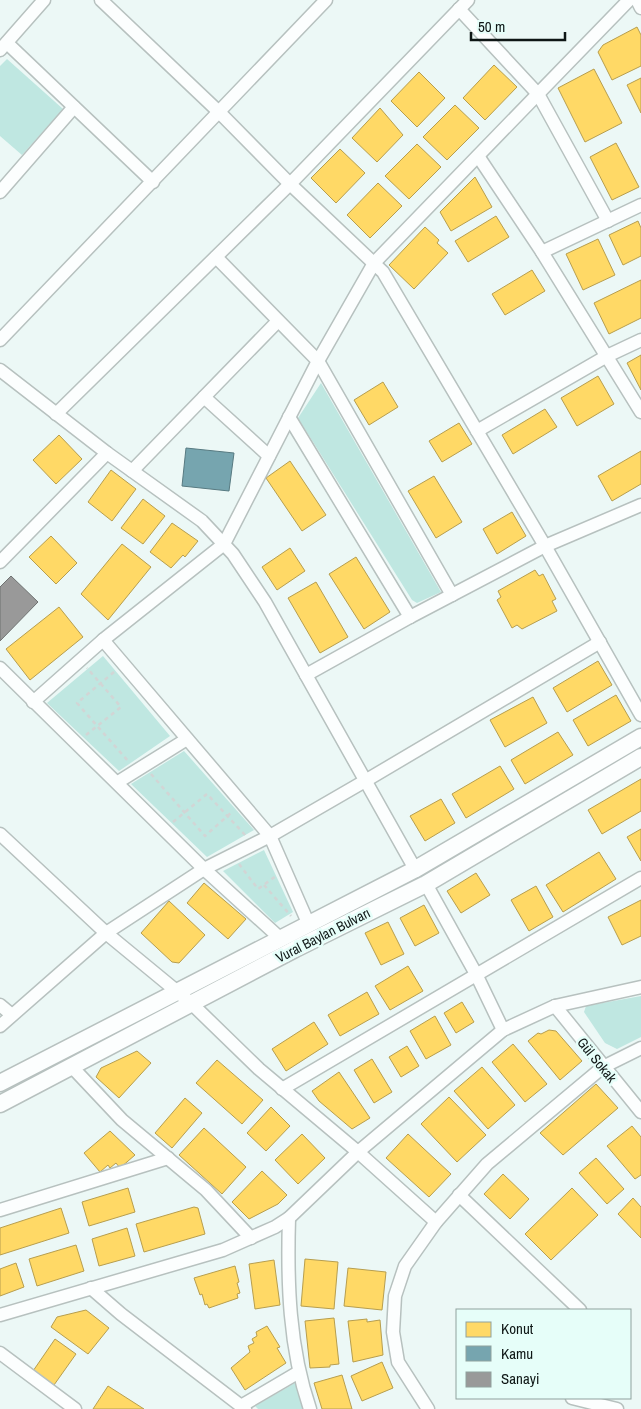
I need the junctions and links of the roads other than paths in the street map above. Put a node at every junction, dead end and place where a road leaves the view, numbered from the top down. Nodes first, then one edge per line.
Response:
1 (44, 0) edge
2 (101, 0) edge
3 (326, 0) edge
4 (629, 0) edge
5 (637, 0) edge
6 (464, 4) edge
7 (641, 8) edge
8 (3, 46) edge
9 (538, 94) junction
10 (74, 107) junction
11 (220, 112) junction
12 (478, 156) junction
13 (153, 182) junction
14 (290, 184) junction
15 (0, 192) edge
16 (641, 205) edge
17 (608, 221) junction
18 (542, 252) junction
19 (216, 257) junction
20 (374, 263) junction
21 (278, 321) junction
22 (0, 340) edge
23 (641, 340) edge
24 (607, 356) junction
25 (318, 361) junction
26 (0, 370) edge
27 (204, 397) junction
28 (641, 412) edge
29 (56, 414) junction
30 (289, 417) junction
31 (477, 431) junction
32 (107, 453) junction
33 (269, 456) junction
34 (132, 471) junction
35 (641, 505) edge
36 (224, 544) junction
37 (545, 546) junction
38 (0, 562) edge
39 (452, 595) junction
40 (410, 617) junction
41 (102, 640) junction
42 (600, 642) junction
43 (0, 668) edge
44 (306, 676) junction
45 (33, 702) junction
46 (641, 715) edge
47 (641, 737) edge
48 (187, 739) junction
49 (641, 757) edge
50 (365, 781) junction
51 (118, 782) junction
52 (0, 834) edge
53 (270, 836) junction
54 (204, 869) junction
55 (415, 869) junction
56 (641, 878) edge
57 (426, 884) junction
58 (309, 925) junction
59 (106, 933) junction
60 (281, 939) junction
61 (476, 974) junction
62 (641, 987) edge
63 (176, 992) junction
64 (192, 1003) junction
65 (0, 1005) edge
66 (555, 1006) junction
67 (12, 1015) junction
68 (0, 1026) edge
69 (503, 1030) junction
70 (641, 1048) edge
71 (602, 1067) junction
72 (73, 1068) junction
73 (0, 1083) edge
74 (282, 1089) junction
75 (0, 1104) edge
76 (641, 1112) edge
77 (358, 1152) junction
78 (168, 1158) junction
79 (459, 1195) junction
80 (0, 1210) edge
81 (289, 1218) junction
82 (436, 1222) junction
83 (251, 1238) junction
84 (91, 1288) junction
85 (579, 1309) edge
86 (0, 1315) edge
87 (0, 1353) edge
88 (299, 1372) junction
89 (577, 1399) edge
90 (614, 1406) edge
91 (243, 1408) edge
92 (75, 1409) edge
93 (310, 1409) edge
94 (428, 1409) edge

1 - 8 street
2 - 11 street
3 - 11 street
4 - 9 street
5 - 7 street
6 - 9 street
6 - 14 street
8 - 10 street
9 - 12 street
9 - 17 street
10 - 13 street
10 - 15 street
11 - 13 street
11 - 14 street
12 - 18 street
12 - 20 street
13 - 22 street
14 - 19 street
14 - 20 street
16 - 17 street
17 - 18 street
18 - 24 street
19 - 21 street
19 - 29 street
20 - 25 street
20 - 31 street
21 - 25 street
21 - 27 street
23 - 24 street
24 - 28 street
24 - 31 street
25 - 30 street
25 - 39 street
26 - 29 street
27 - 33 street
27 - 34 street
29 - 32 street
30 - 33 street
30 - 40 street
31 - 37 street
32 - 34 street
32 - 38 street
33 - 36 street
34 - 36 street
35 - 37 street
36 - 41 street
36 - 44 street
37 - 39 street
37 - 42 street
39 - 40 street
40 - 44 street
41 - 45 street
41 - 48 street
42 - 46 street
42 - 50 street
43 - 45 street
44 - 50 street
45 - 51 street
47 - 55 main road, Vural Baylan Bulvarı
48 - 51 street
48 - 53 street
49 - 57 main road, Vural Baylan Bulvarı
50 - 53 street
50 - 55 street
51 - 54 street
52 - 59 street
53 - 54 street
53 - 58 street
54 - 59 street
54 - 60 street
55 - 58 main road, Vural Baylan Bulvarı
56 - 61 street
57 - 61 street
57 - 64 main road, Vural Baylan Bulvarı
58 - 60 main road, Vural Baylan Bulvarı
59 - 63 street
59 - 67 street
60 - 63 main road, Vural Baylan Bulvarı
61 - 69 street
61 - 74 street
62 - 66 street
63 - 64 street
63 - 73 main road, Vural Baylan Bulvarı
64 - 72 main road, Vural Baylan Bulvarı
64 - 74 street
65 - 67 street
66 - 69 street
66 - 71 street, Gül Sokak
67 - 68 street
69 - 77 street
70 - 71 street
71 - 76 street, Gül Sokak
71 - 79 street
72 - 75 main road, Vural Baylan Bulvarı
72 - 78 street
74 - 77 street
77 - 81 street
77 - 82 street
78 - 80 street
78 - 83 street
79 - 82 street
79 - 85 street
81 - 83 street
81 - 88 street
82 - 94 street
83 - 84 street
84 - 86 street
84 - 91 street
87 - 92 street
88 - 91 street
88 - 93 street
89 - 90 street

